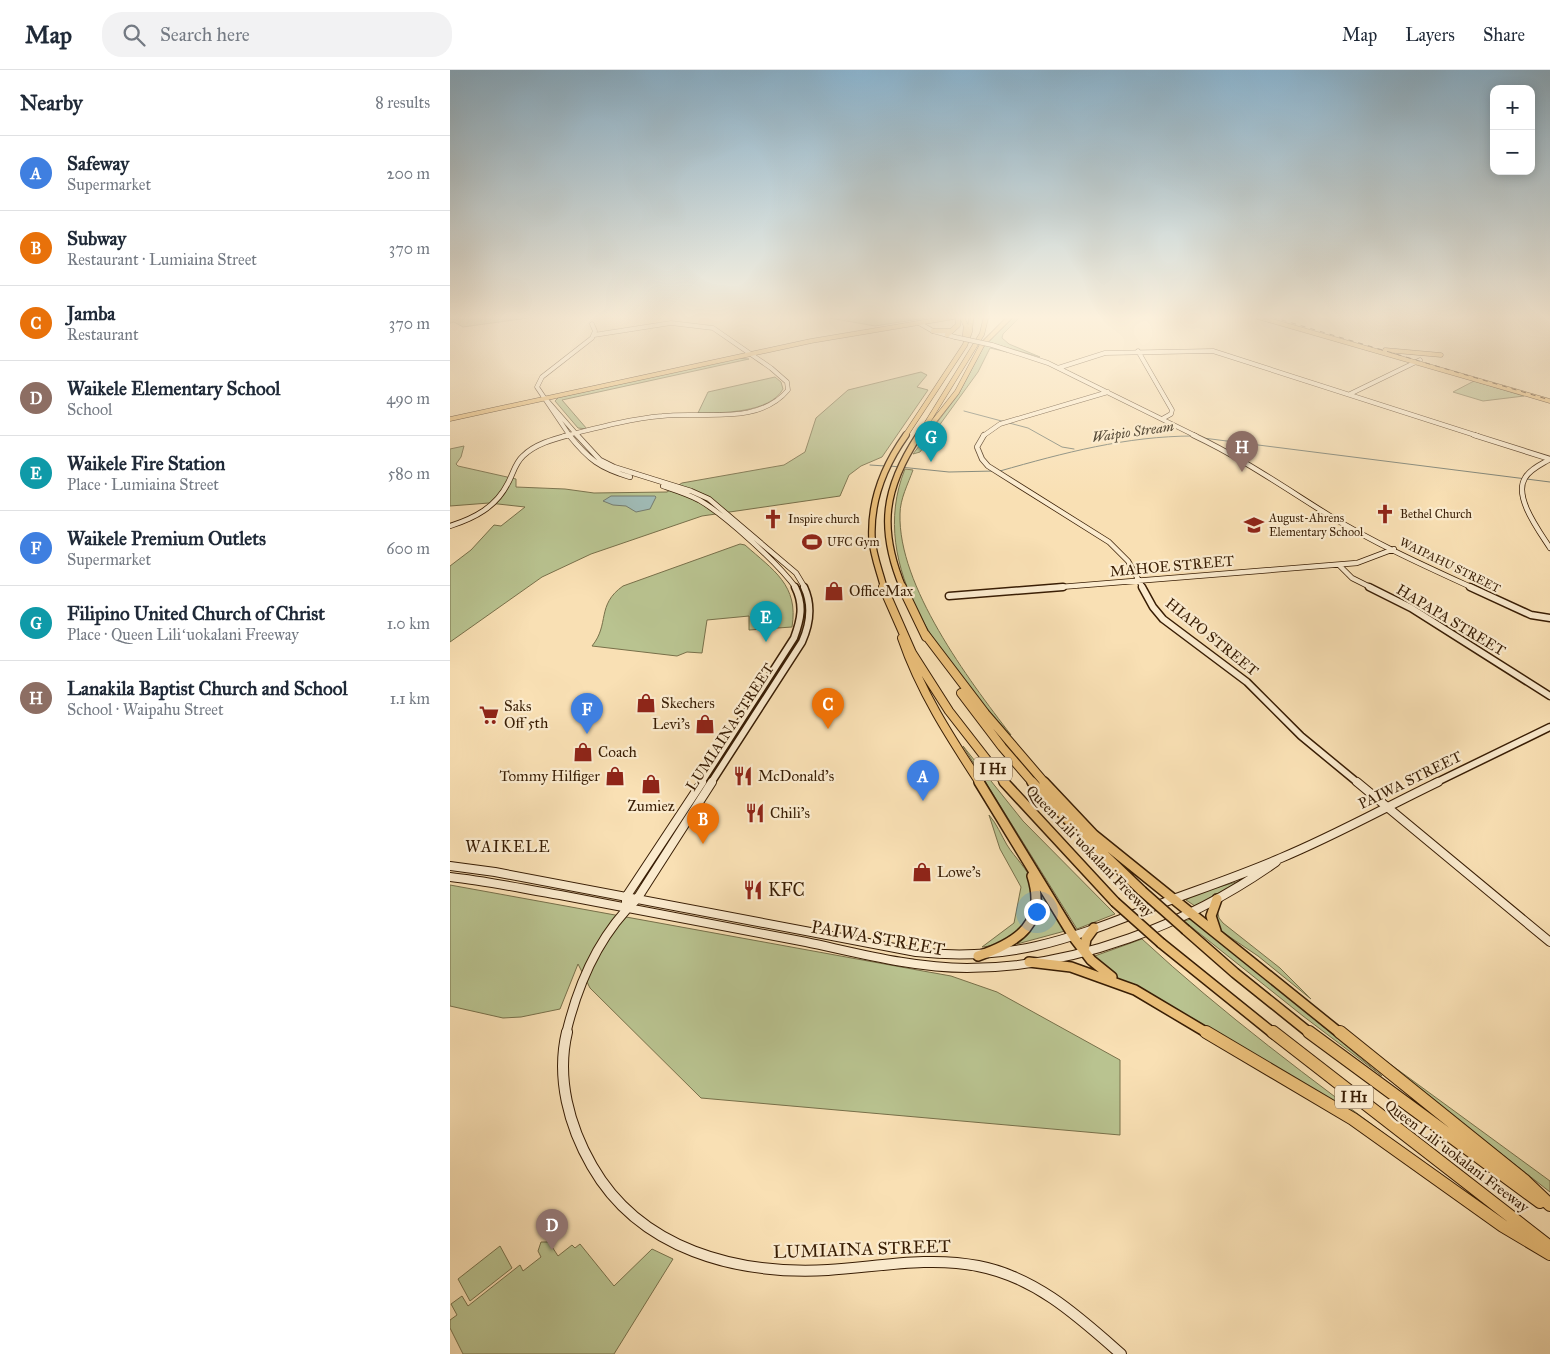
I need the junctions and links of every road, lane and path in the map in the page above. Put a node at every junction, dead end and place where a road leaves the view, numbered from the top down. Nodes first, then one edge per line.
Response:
1 (542, 377) edge
2 (638, 377) edge
3 (780, 377) edge
4 (941, 377) edge
5 (944, 377) edge
6 (955, 377) edge
7 (965, 377) edge
8 (1077, 377) edge
9 (1153, 377) edge
10 (1296, 377) edge
11 (1383, 377) edge
12 (1468, 377) edge
13 (1475, 377) edge
14 (1108, 392) junction
15 (563, 393) junction
16 (1350, 394) junction
17 (543, 396) junction
18 (1550, 400) edge
19 (524, 403) junction
20 (546, 404) junction
21 (552, 404) junction
22 (450, 417) edge
23 (1162, 419) junction
24 (574, 435) junction
25 (899, 445) junction
26 (910, 450) junction
27 (1550, 459) edge
28 (450, 526) edge
29 (1550, 548) edge
30 (1394, 549) junction
31 (1339, 565) junction
32 (1139, 581) junction
33 (949, 596) dead end
34 (895, 617) junction
35 (1550, 618) edge
36 (925, 634) junction
37 (1550, 696) edge
38 (1550, 727) edge
39 (1386, 807) junction
40 (1282, 858) junction
41 (450, 866) edge
42 (1032, 866) junction
43 (450, 877) edge
44 (1175, 898) junction
45 (637, 899) junction
46 (1217, 899) junction
47 (626, 902) junction
48 (1190, 912) junction
49 (1170, 921) junction
50 (1094, 928) junction
51 (1219, 934) junction
52 (1074, 936) junction
53 (1550, 942) edge
54 (1084, 951) junction
55 (978, 956) junction
56 (1029, 962) junction
57 (1135, 990) junction
58 (1550, 1205) edge
59 (1550, 1209) edge
60 (1550, 1247) edge
61 (1550, 1254) edge
62 (1121, 1354) edge

1 - 17 street
2 - 15 main road
3 - 24 street
4 - 25 highway
5 - 25 highway, Queen Liliʻuokalani Freeway / I H1
6 - 26 highway, Queen Liliʻuokalani Freeway / I H1
7 - 26 highway
8 - 14 street, WAIPAHU STREET
9 - 23 street
10 - 16 street
11 - 16 street
12 - 18 main road
13 - 18 main road
14 - 23 street, WAIPAHU STREET
14 - 32 street, HIAPO STREET
15 - 17 main road
15 - 17 main road
15 - 21 main road
16 - 27 street
17 - 19 main road
17 - 20 street
17 - 21 street
17 - 22 main road
19 - 20 main road
19 - 22 main road
20 - 24 street
21 - 24 street
23 - 30 street, WAIPAHU STREET
24 - 28 street
24 - 45 street, LUMIAINA STREET
24 - 47 street, LUMIAINA STREET
25 - 34 highway, Queen Liliʻuokalani Freeway / I H1
26 - 36 highway, Queen Liliʻuokalani Freeway / I H1
27 - 29 street
30 - 31 street, MAHOE STREET
30 - 35 street, WAIPAHU STREET
31 - 32 street, MAHOE STREET
31 - 37 street, HAPAPA STREET
32 - 33 street, MAHOE STREET
32 - 39 street, HIAPO STREET
34 - 42 highway
34 - 60 highway, Queen Liliʻuokalani Freeway / I H1, bridge
36 - 44 highway
36 - 59 highway, Queen Liliʻuokalani Freeway / I H1, bridge
38 - 39 street, PAIWA STREET
39 - 40 street, PAIWA STREET
39 - 53 street, HIAPO STREET
40 - 44 street, PAIWA STREET
40 - 46 street, PAIWA STREET
41 - 47 street, PAIWA STREET
42 - 52 highway
42 - 55 highway
43 - 47 street, PAIWA STREET
44 - 48 highway
44 - 49 highway
44 - 50 street, PAIWA STREET
45 - 47 street, PAIWA STREET
45 - 55 street, PAIWA STREET
46 - 48 street, PAIWA STREET
46 - 51 highway
47 - 56 street, PAIWA STREET
47 - 62 street, LUMIAINA STREET
48 - 49 street, PAIWA STREET
48 - 51 highway
49 - 54 street, PAIWA STREET
50 - 52 street, PAIWA STREET
50 - 54 highway
51 - 58 highway
52 - 54 highway
52 - 55 street, PAIWA STREET
54 - 56 street, PAIWA STREET
54 - 57 highway
56 - 57 highway
57 - 61 highway

